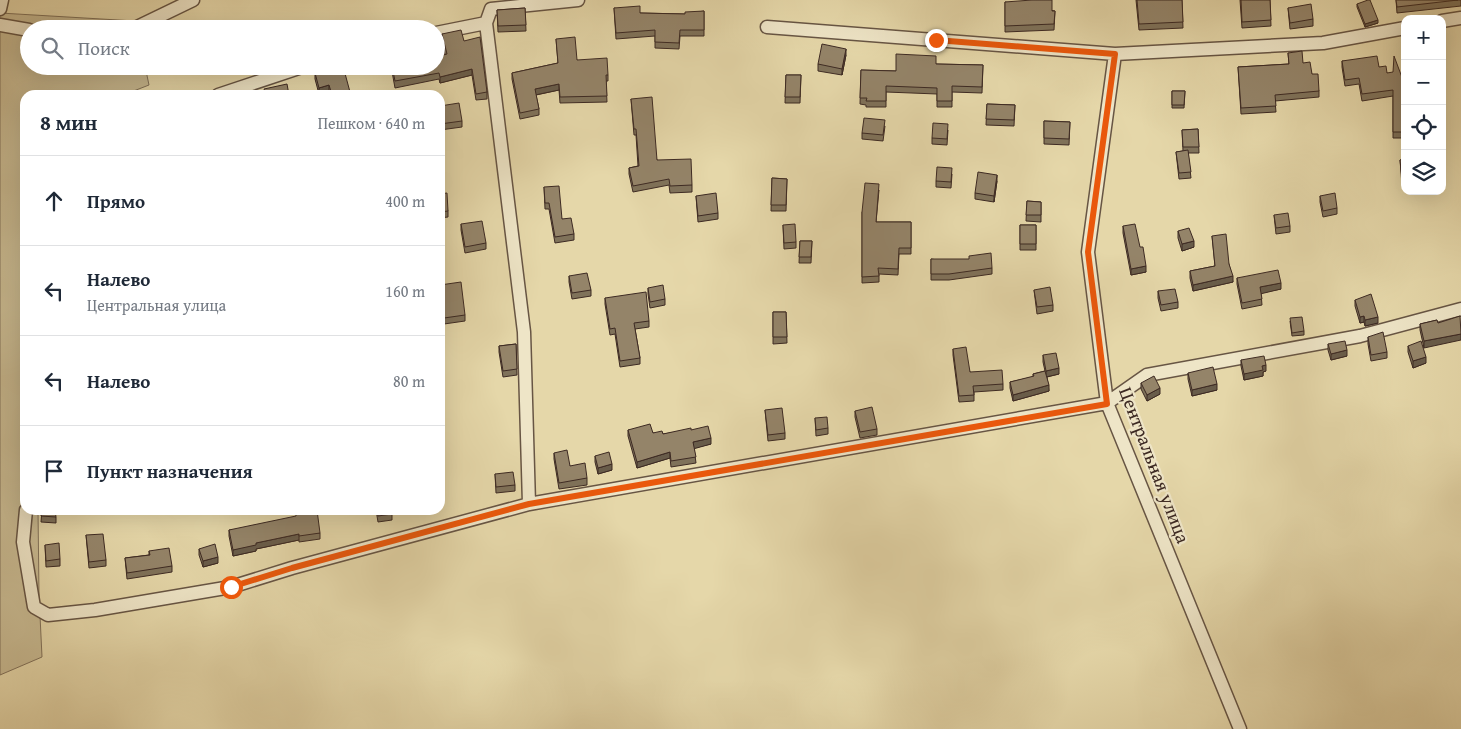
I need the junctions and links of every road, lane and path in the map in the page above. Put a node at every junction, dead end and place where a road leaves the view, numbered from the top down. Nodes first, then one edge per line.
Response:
1 (2, 0) edge
2 (192, 0) edge
3 (578, 0) edge
4 (0, 9) edge
5 (1461, 18) edge
6 (151, 20) edge
7 (1446, 20) edge
8 (486, 23) junction
9 (0, 25) edge
10 (20, 28) edge
11 (767, 28) dead end
12 (1401, 29) edge
13 (445, 31) edge
14 (1115, 54) junction
15 (278, 75) edge
16 (233, 90) edge
17 (1461, 309) edge
18 (1107, 404) junction
19 (529, 504) junction
20 (26, 515) edge
21 (1240, 729) edge

1 - 4 street
2 - 6 street
3 - 8 street
5 - 7 street
8 - 13 street
8 - 19 street
9 - 10 street
11 - 14 street
12 - 14 street
14 - 18 street, Центральная улица
15 - 16 street
17 - 18 street
18 - 19 street
18 - 21 street, Центральная улица
19 - 20 street

